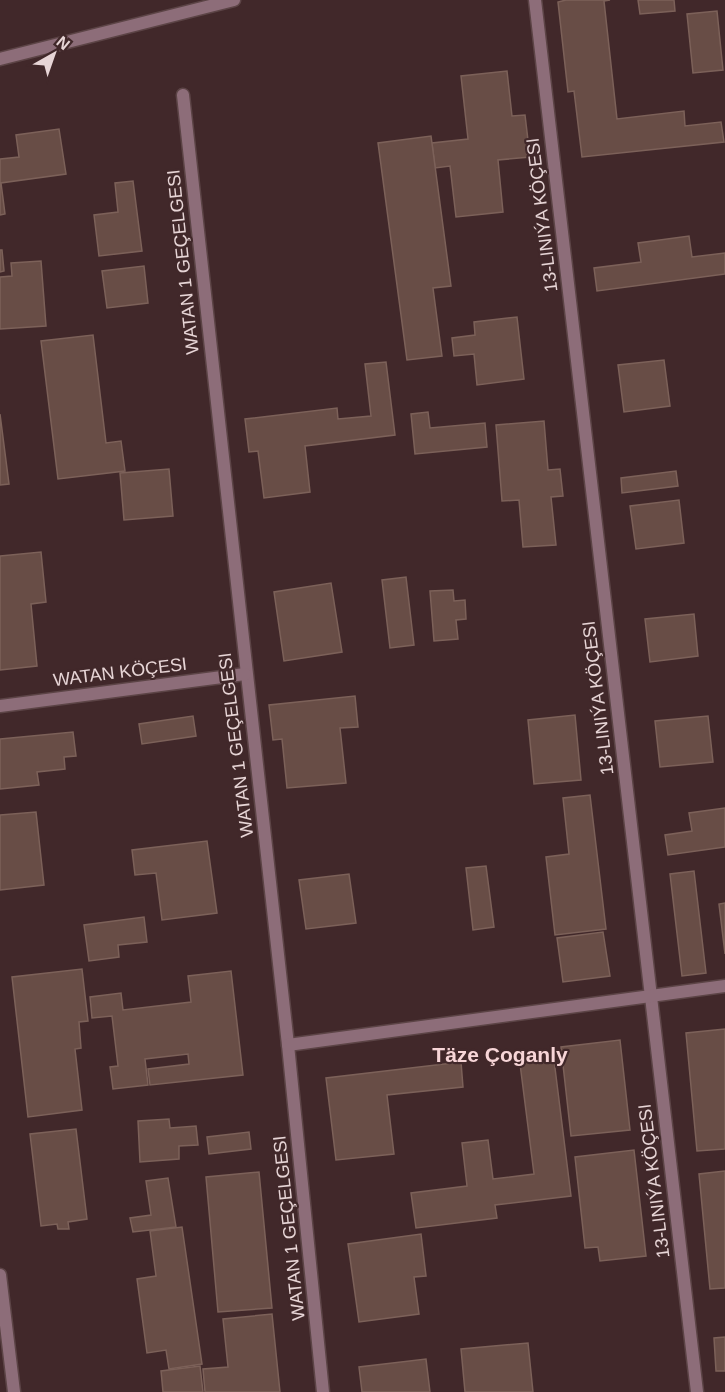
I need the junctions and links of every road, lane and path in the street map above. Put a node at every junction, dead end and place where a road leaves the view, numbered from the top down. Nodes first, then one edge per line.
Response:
1 (234, 0) edge
2 (535, 0) edge
3 (0, 59) edge
4 (183, 95) dead end
5 (245, 674) junction
6 (0, 706) edge
7 (725, 986) edge
8 (651, 994) junction
9 (288, 1045) junction
10 (0, 1275) edge
11 (14, 1392) edge
12 (323, 1392) edge
13 (697, 1392) edge

1 - 3 street
2 - 8 street, 13-LINIÝA KÖÇESI
4 - 5 street, WATAN 1 GEÇELGESI
5 - 6 street, WATAN KÖÇESI
5 - 9 street, WATAN 1 GEÇELGESI
7 - 8 street
8 - 9 street
8 - 13 street, 13-LINIÝA KÖÇESI
9 - 12 street, WATAN 1 GEÇELGESI
10 - 11 street

